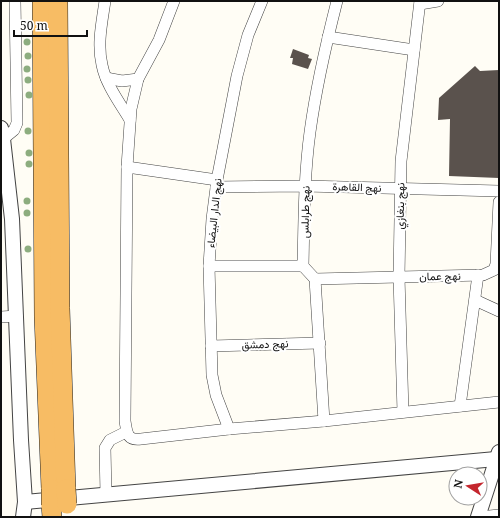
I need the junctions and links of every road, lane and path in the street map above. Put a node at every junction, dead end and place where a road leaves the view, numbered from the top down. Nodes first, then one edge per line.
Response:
1 (15, 1) edge
2 (42, 1) edge
3 (58, 1) edge
4 (105, 1) edge
5 (174, 1) edge
6 (262, 1) edge
7 (337, 1) edge
8 (438, 1) edge
9 (420, 3) edge
10 (328, 37) junction
11 (414, 50) junction
12 (106, 78) junction
13 (138, 79) junction
14 (130, 120) junction
15 (2, 134) edge
16 (127, 167) junction
17 (216, 184) junction
18 (305, 186) junction
19 (400, 189) junction
20 (499, 191) edge
21 (499, 202) edge
22 (6, 219) edge
23 (209, 266) junction
24 (303, 266) junction
25 (478, 275) junction
26 (399, 277) junction
27 (315, 279) junction
28 (475, 300) junction
29 (499, 311) edge
30 (17, 316) junction
31 (1, 318) edge
32 (320, 342) junction
33 (211, 346) junction
34 (499, 402) edge
35 (460, 406) junction
36 (403, 412) junction
37 (324, 421) junction
38 (229, 429) junction
39 (126, 432) junction
40 (498, 455) edge
41 (106, 494) junction
42 (25, 502) junction
43 (59, 503) edge
44 (499, 515) edge
45 (23, 517) edge
46 (479, 517) edge

1 - 15 street
2 - 43 highway
3 - 43 highway
4 - 12 street
5 - 13 street
6 - 17 street, نهج الدار البيضاء
7 - 10 street, نهج طرابلس
8 - 9 street
9 - 11 street, نهج بنغازي
10 - 11 street
10 - 18 street, نهج طرابلس
11 - 19 street, نهج بنغازي
12 - 13 street
12 - 14 street
13 - 14 street
14 - 16 street
15 - 22 street
16 - 17 street, نهج القاهرة
16 - 39 street
17 - 18 street, نهج القاهرة
17 - 23 street, نهج الدار البيضاء
18 - 19 street, نهج القاهرة
18 - 24 street, نهج طرابلس
19 - 20 street, نهج القاهرة
19 - 26 street, نهج بنغازي
21 - 25 street, نهج عمان
22 - 30 street
23 - 24 street
23 - 33 street, نهج الدار البيضاء
24 - 27 street
25 - 26 street, نهج عمان
25 - 28 street
26 - 27 street, نهج عمان
26 - 36 street, نهج بنغازي
27 - 32 street
28 - 29 street
28 - 35 street
30 - 31 street
30 - 42 street
32 - 33 street, نهج دمشق
32 - 37 street
33 - 38 street, نهج الدار البيضاء
34 - 35 street
35 - 36 street
36 - 37 street
37 - 38 street
38 - 39 street
39 - 41 street
40 - 41 street
40 - 46 street
41 - 42 street
42 - 45 street
44 - 46 street

